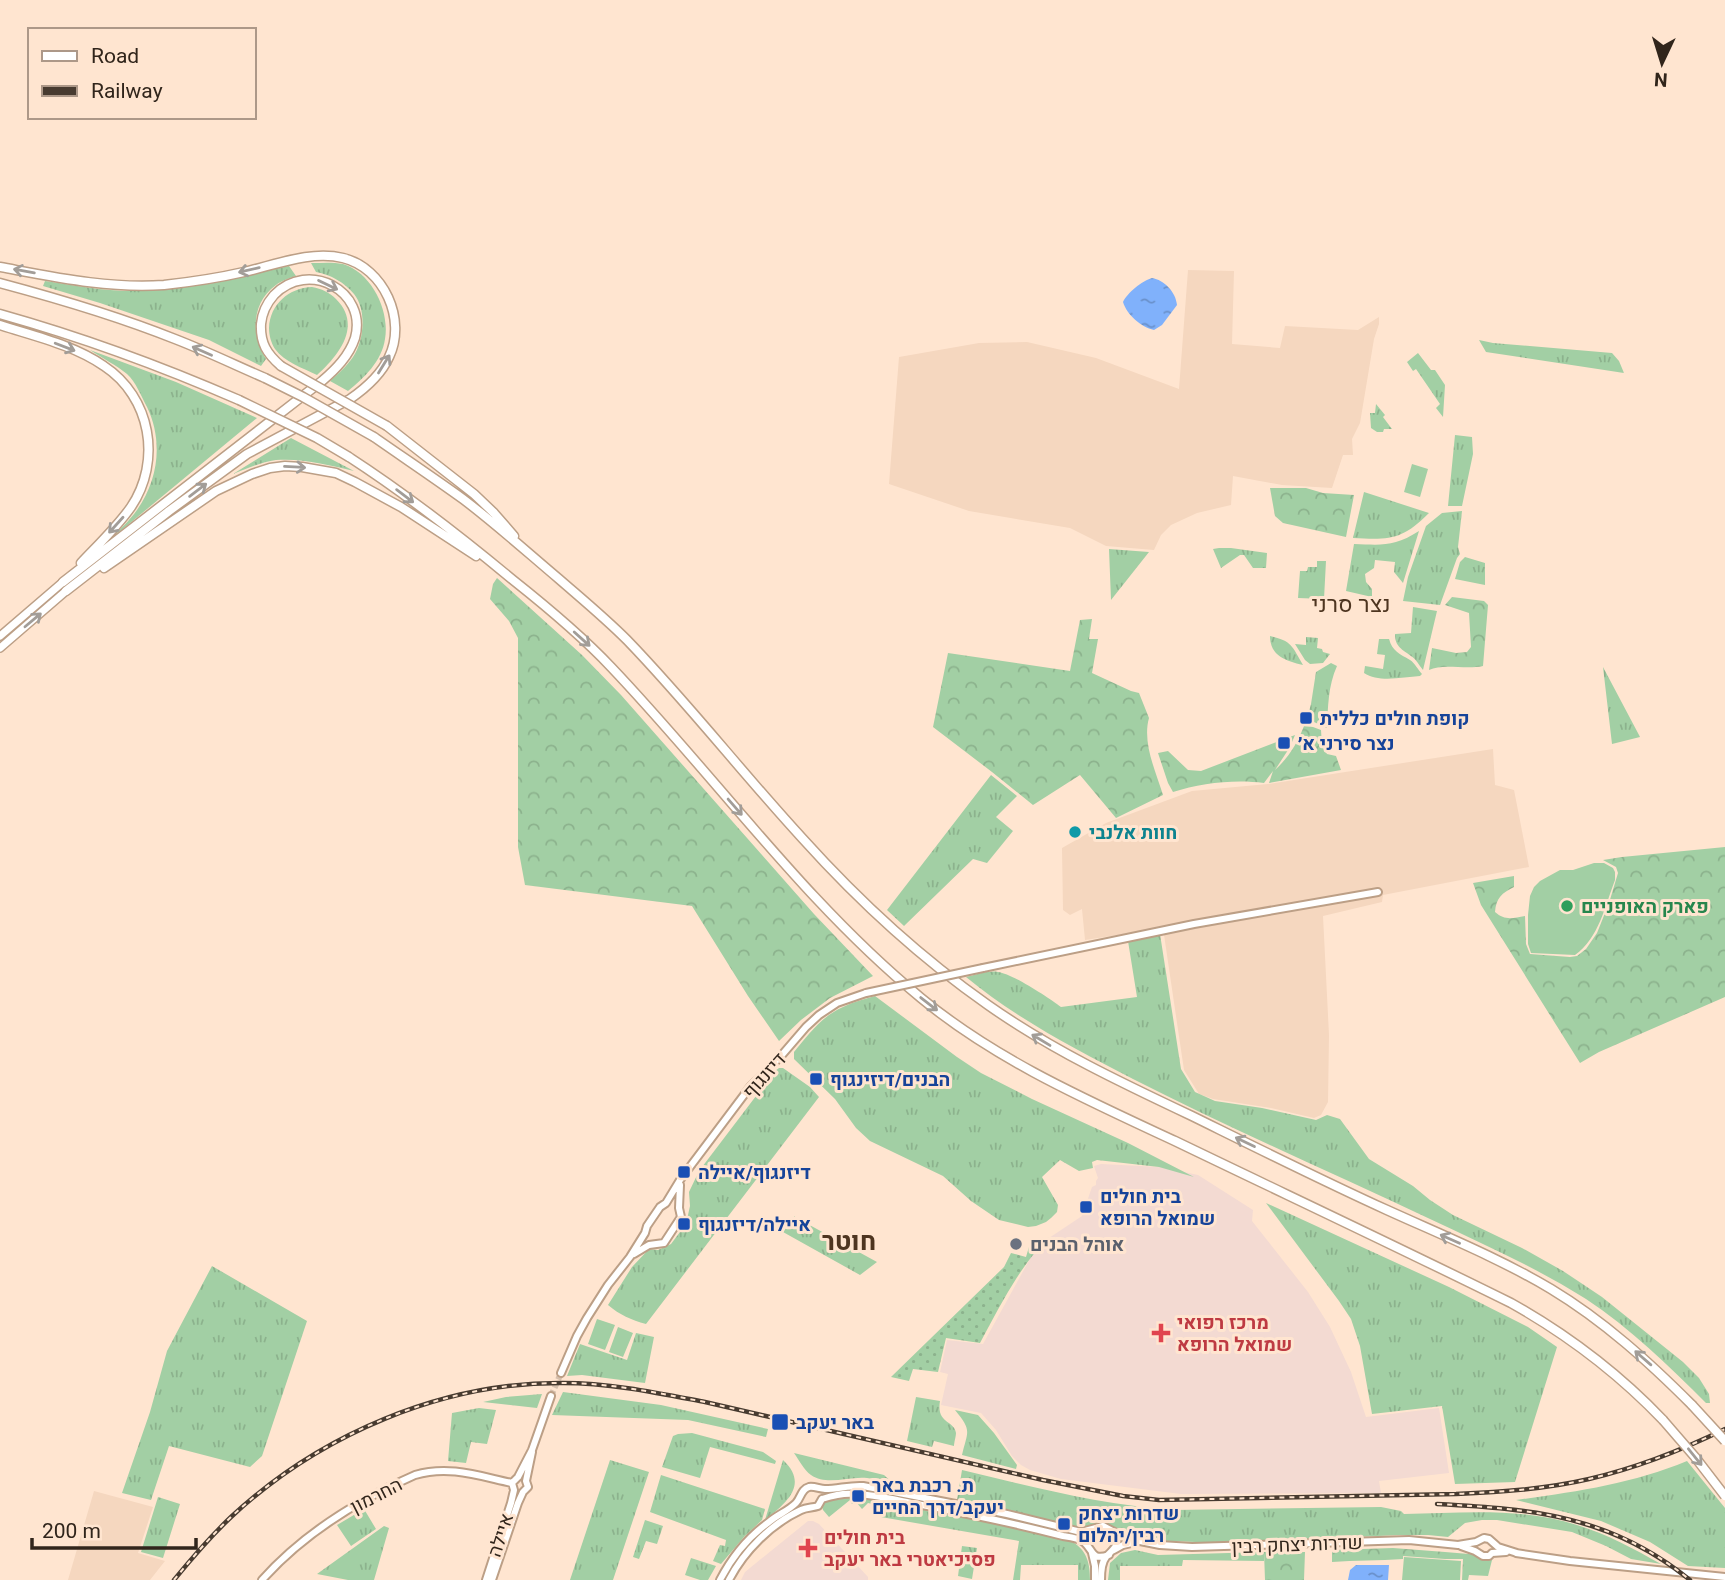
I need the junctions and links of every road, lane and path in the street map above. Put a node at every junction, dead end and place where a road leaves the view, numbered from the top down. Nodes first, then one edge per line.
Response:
1 (0, 267) edge
2 (0, 283) edge
3 (0, 314) edge
4 (0, 325) edge
5 (527, 552) junction
6 (519, 584) junction
7 (64, 587) junction
8 (0, 636) edge
9 (0, 648) edge
10 (1378, 892) dead end
11 (680, 1180) junction
12 (666, 1203) junction
13 (679, 1208) junction
14 (645, 1233) junction
15 (654, 1244) junction
16 (630, 1257) junction
17 (561, 1373) tunnel mouth
18 (551, 1396) tunnel mouth
19 (1725, 1441) edge
20 (532, 1450) junction
21 (518, 1477) junction
22 (526, 1481) junction
23 (513, 1487) junction
24 (817, 1488) junction
25 (523, 1492) junction
26 (1725, 1496) edge
27 (801, 1497) junction
28 (822, 1499) junction
29 (809, 1507) junction
30 (1094, 1528) junction
31 (1112, 1531) junction
32 (1141, 1541) junction
33 (1476, 1542) junction
34 (1493, 1544) junction
35 (1452, 1545) junction
36 (1089, 1550) junction
37 (1475, 1551) junction
38 (1112, 1552) junction
39 (1492, 1553) junction
40 (1517, 1553) junction
41 (1725, 1577) edge
42 (262, 1580) edge
43 (486, 1580) edge
44 (492, 1580) edge
45 (720, 1580) edge
46 (729, 1580) edge
47 (1096, 1580) edge
48 (1101, 1580) edge

7 -> 1 highway
5 -> 2 highway, bridge
3 -> 6 highway, bridge
4 -> 7 highway
5 -> 7 highway, bridge
19 -> 5 highway, bridge
7 -> 6 highway
6 -> 26 highway, bridge
7 - 8 main road
9 -> 7 main road
10 - 11 street, דיזנגוף, bridge
11 - 12 street, דיזנגוף
11 - 13 street
12 - 13 street
12 - 14 street
13 - 15 street
14 - 15 street
14 - 16 street
15 - 16 street
16 - 17 street
18 - 20 street
20 - 21 street
20 - 22 street
21 - 22 street
21 - 23 street
22 - 25 street
23 - 25 street
23 - 42 street, החרמון
23 - 43 street, איילה
24 - 27 street
24 - 28 street
24 - 30 street
25 - 44 street, איילה
27 - 29 street
27 - 45 street
28 - 29 street
28 - 36 street
29 - 46 street
30 - 31 street
30 - 36 street
31 - 32 street, שדרות יצחק רבין
31 - 38 street
32 - 35 street, שדרות יצחק רבין
32 - 38 street, שדרות יצחק רבין
33 - 34 street, שדרות יצחק רבין
33 - 35 street, שדרות יצחק רבין
33 - 37 street
34 - 39 street
34 - 40 street, שדרות יצחק רבין
35 - 37 street, שדרות יצחק רבין
36 - 38 street
36 - 47 street
37 - 39 street, שדרות יצחק רבין
38 - 48 street
39 - 40 street, שדרות יצחק רבין
40 - 41 street, שדרות יצחק רבין

